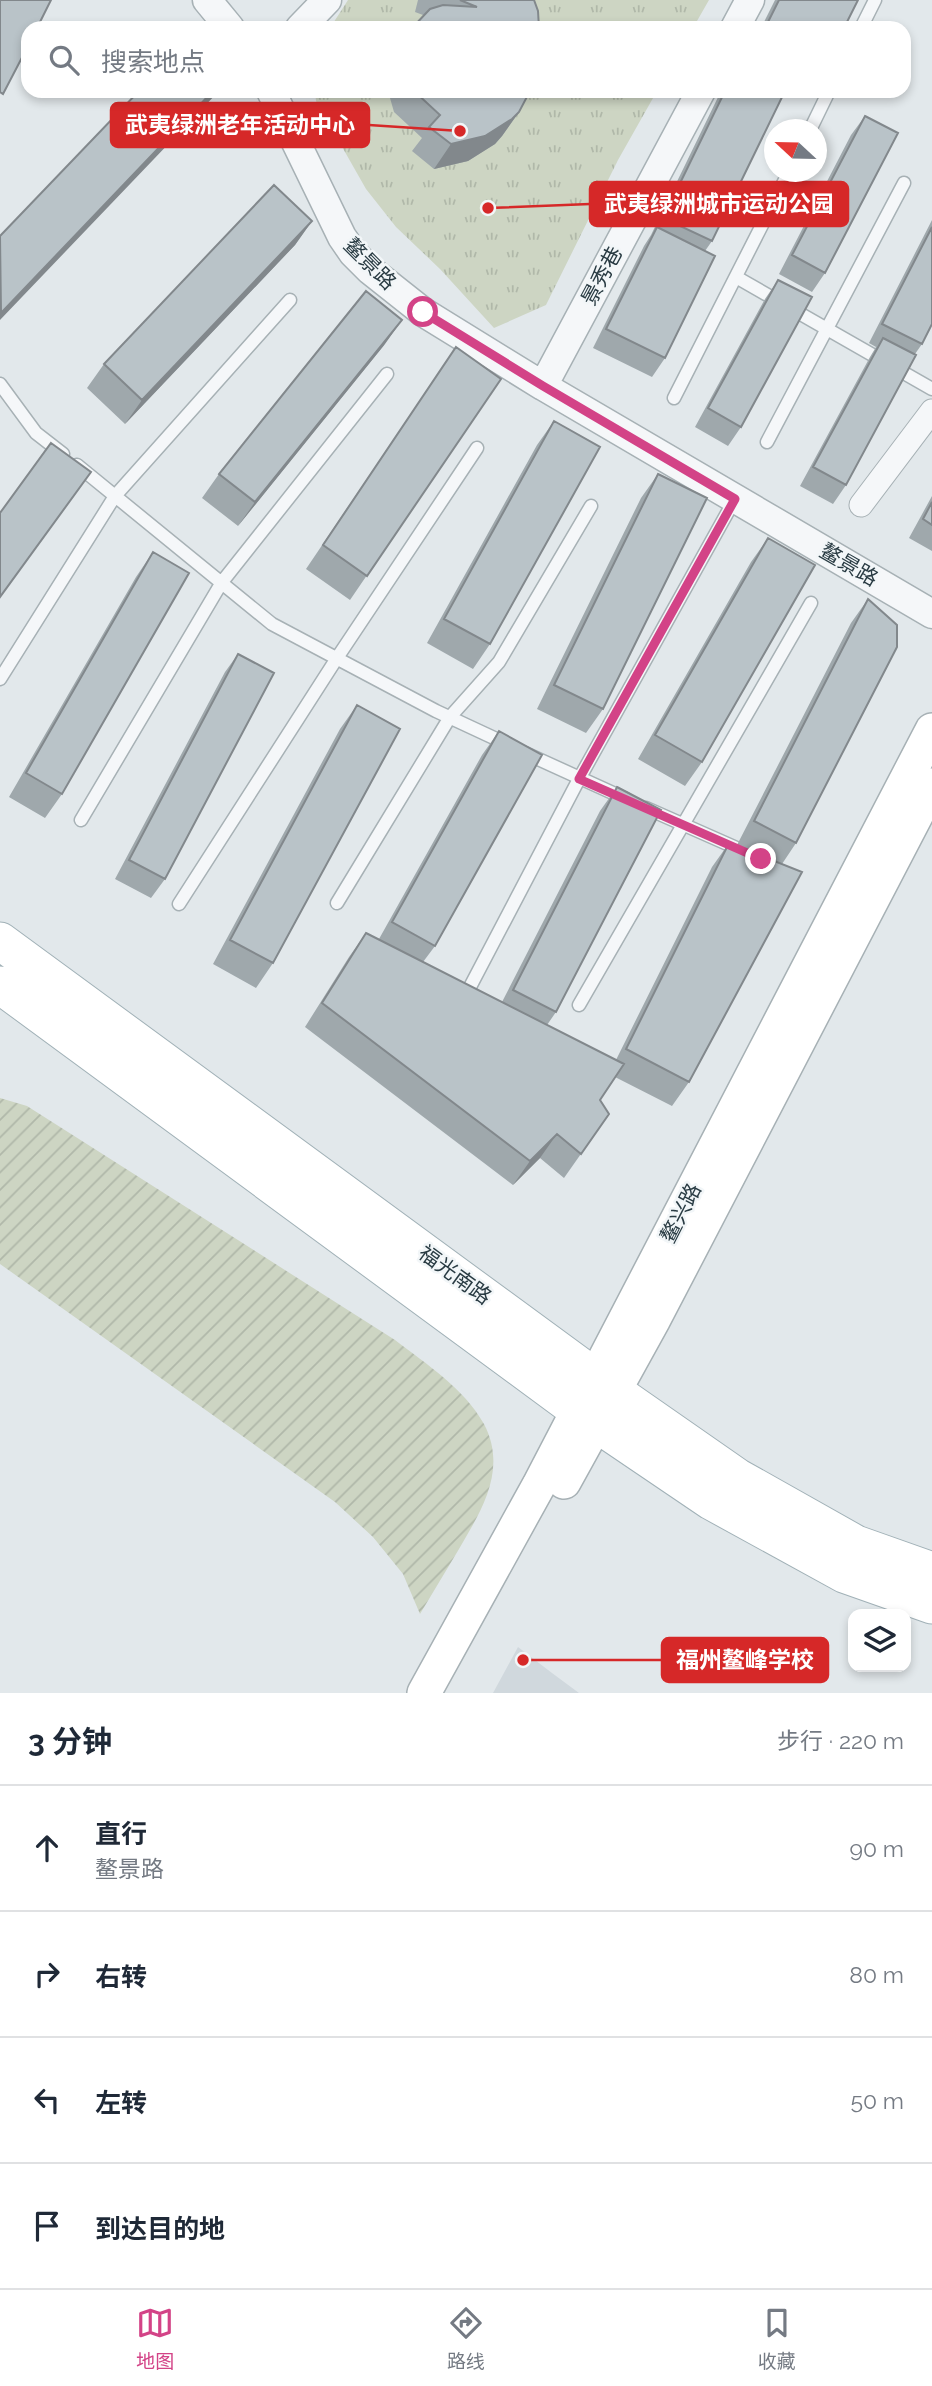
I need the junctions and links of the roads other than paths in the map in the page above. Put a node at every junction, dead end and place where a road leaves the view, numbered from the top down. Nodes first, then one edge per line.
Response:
1 (207, 0) edge
2 (327, 0) edge
3 (750, 0) edge
4 (875, 0) edge
5 (224, 21) edge
6 (307, 21) edge
7 (739, 21) edge
8 (864, 21) edge
9 (275, 98) edge
10 (697, 98) edge
11 (826, 98) edge
12 (815, 119) edge
13 (784, 182) edge
14 (904, 183) dead end
15 (736, 277) junction
16 (290, 300) dead end
17 (828, 329) junction
18 (387, 374) dead end
19 (0, 384) edge
20 (543, 386) junction
21 (932, 389) edge
22 (674, 398) dead end
23 (932, 411) edge
24 (767, 442) dead end
25 (477, 449) dead end
26 (115, 496) junction
27 (735, 499) junction
28 (861, 505) dead end
29 (590, 506) dead end
30 (222, 582) junction
31 (811, 603) edge
32 (932, 614) edge
33 (337, 658) junction
34 (0, 679) edge
35 (450, 717) junction
36 (932, 730) edge
37 (579, 779) junction
38 (932, 785) edge
39 (81, 820) dead end
40 (683, 824) junction
41 (750, 854) edge
42 (337, 903) dead end
43 (179, 904) dead end
44 (0, 941) edge
45 (0, 985) edge
46 (470, 987) edge
47 (579, 1005) dead end
48 (605, 1384) junction
49 (587, 1417) junction
50 (932, 1572) edge
51 (932, 1605) edge
52 (424, 1693) edge
53 (448, 1693) edge

1 - 5 street
2 - 6 street
3 - 7 street
4 - 8 lane
9 - 20 street, 鳌景路
10 - 20 street, 景秀巷
11 - 12 lane
13 - 15 lane
14 - 17 lane
15 - 17 lane
15 - 22 lane
16 - 26 lane
17 - 21 lane
17 - 24 lane
18 - 30 lane
19 - 26 lane
20 - 27 street, 鳌景路
23 - 28 street
25 - 33 lane
26 - 30 lane
26 - 34 lane
27 - 32 street, 鳌景路
27 - 37 lane
29 - 35 lane
30 - 33 lane
30 - 39 lane
31 - 40 lane
33 - 35 lane
33 - 43 lane
35 - 37 lane
35 - 42 lane
36 - 48 main road, 鳌兴路
37 - 40 lane
37 - 46 lane
38 - 48 main road, 鳌兴路
40 - 41 lane
40 - 47 lane
44 - 48 main road, 福光南路
45 - 49 main road, 福光南路
48 - 49 main road, 鳌兴路
48 - 50 main road, 福光南路
49 - 51 main road, 福光南路
49 - 52 main road, 鳌兴路
49 - 53 main road, 鳌兴路

